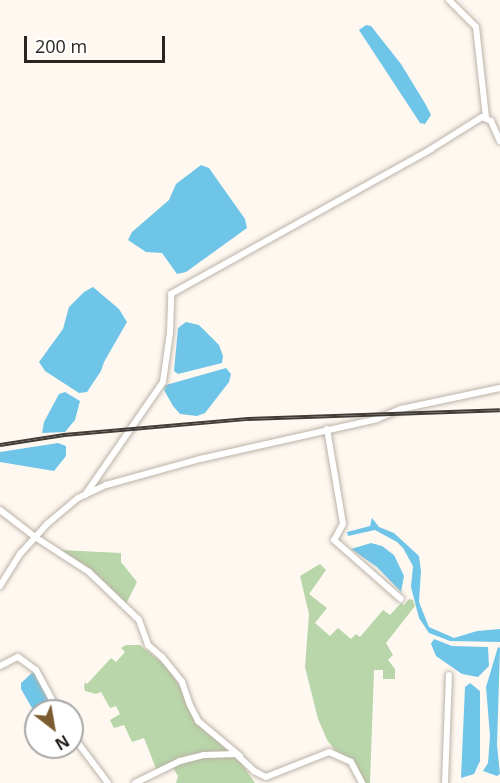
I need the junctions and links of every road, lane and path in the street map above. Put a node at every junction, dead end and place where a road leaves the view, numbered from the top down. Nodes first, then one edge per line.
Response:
1 (449, 0) edge
2 (486, 117) junction
3 (500, 141) edge
4 (500, 388) edge
5 (327, 429) junction
6 (85, 495) junction
7 (0, 510) edge
8 (35, 537) junction
9 (0, 586) edge
10 (401, 599) dead end
11 (0, 666) edge
12 (449, 675) dead end
13 (52, 699) edge
14 (84, 751) edge
15 (240, 756) junction
16 (108, 783) edge
17 (135, 783) edge
18 (362, 783) edge
19 (445, 783) edge

1 - 2 street
2 - 3 street
2 - 6 street
4 - 5 street
5 - 6 street
5 - 10 street
6 - 8 street
7 - 8 street
8 - 9 street
8 - 15 street
11 - 13 street
12 - 19 street
14 - 16 street
15 - 17 street
15 - 18 street

